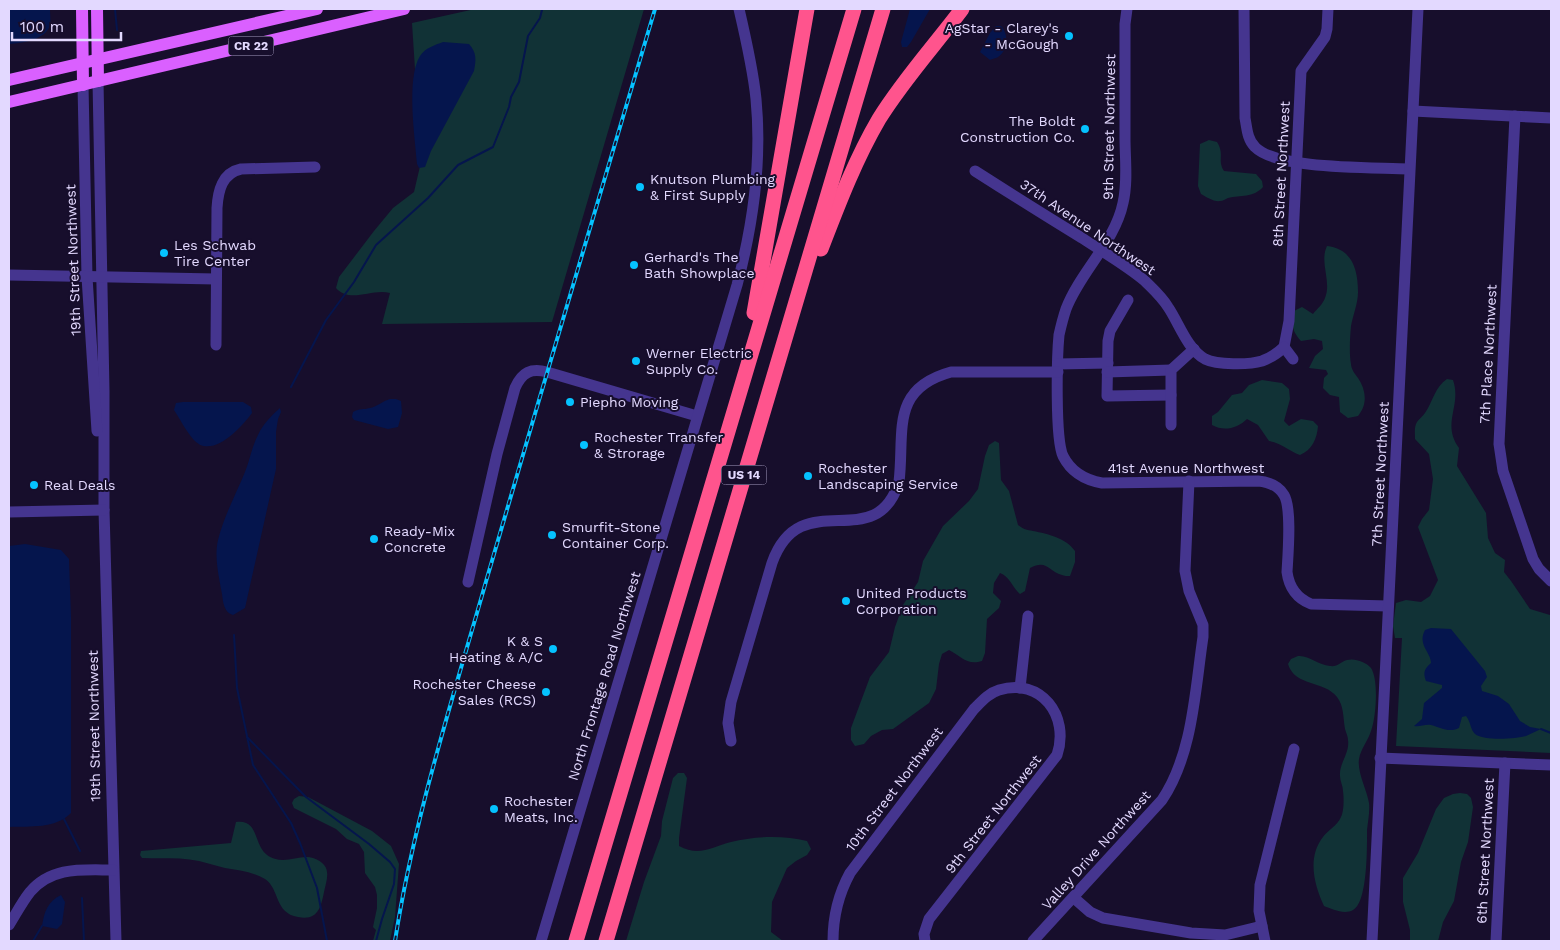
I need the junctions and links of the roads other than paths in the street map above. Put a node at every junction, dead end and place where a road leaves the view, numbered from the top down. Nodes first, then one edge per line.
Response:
1 (82, 9) edge
2 (97, 9) edge
3 (318, 9) edge
4 (404, 9) edge
5 (739, 9) edge
6 (807, 9) edge
7 (854, 9) edge
8 (883, 9) edge
9 (962, 9) edge
10 (1127, 9) edge
11 (1244, 9) edge
12 (1328, 9) edge
13 (1418, 9) edge
14 (98, 60) junction
15 (82, 63) junction
16 (9, 80) edge
17 (98, 81) junction
18 (83, 85) junction
19 (9, 102) edge
20 (1413, 111) junction
21 (1515, 116) junction
22 (1551, 118) edge
23 (1297, 163) junction
24 (315, 167) dead end
25 (1409, 169) junction
26 (975, 171) dead end
27 (1100, 250) junction
28 (9, 275) edge
29 (87, 277) junction
30 (102, 277) junction
31 (216, 279) junction
32 (1128, 300) dead end
33 (216, 345) dead end
34 (1284, 347) junction
35 (1194, 349) junction
36 (779, 358) junction
37 (1294, 359) dead end
38 (1058, 368) junction
39 (1108, 368) junction
40 (1172, 370) junction
41 (1171, 395) junction
42 (697, 416) junction
43 (1171, 425) dead end
44 (1058, 439) joint
45 (1188, 481) junction
46 (710, 493) junction
47 (104, 510) junction
48 (9, 512) edge
49 (1551, 581) edge
50 (468, 582) dead end
51 (1388, 606) junction
52 (1028, 616) dead end
53 (1020, 688) junction
54 (731, 741) dead end
55 (1294, 749) dead end
56 (1380, 758) junction
57 (1505, 763) junction
58 (1551, 765) edge
59 (113, 870) junction
60 (1074, 898) junction
61 (9, 925) edge
62 (1262, 926) junction
63 (116, 941) edge
64 (541, 941) edge
65 (576, 941) edge
66 (606, 941) edge
67 (833, 941) edge
68 (925, 941) edge
69 (1033, 941) edge
70 (1265, 941) edge
71 (1372, 941) edge
72 (1496, 941) edge

1 - 15 main road, 19th Street Northwest
2 - 14 main road, 19th Street Northwest
3 - 14 main road, CR 22
4 - 17 main road, CR 22
5 - 42 street, North Frontage Road Northwest
6 - 46 highway
7 - 46 highway, US 14
8 - 36 highway, US 14
9 - 36 highway
10 - 27 street, 9th Street Northwest
11 - 23 street
12 - 23 street, 8th Street Northwest
13 - 20 street, 7th Street Northwest
14 - 15 main road, CR 22
14 - 17 main road, 19th Street Northwest
15 - 16 main road, CR 22
15 - 18 main road, 19th Street Northwest
17 - 18 main road, CR 22
17 - 30 street, 19th Street Northwest
18 - 19 main road, CR 22
18 - 29 street, 19th Street Northwest
20 - 21 street
20 - 25 street, 7th Street Northwest
21 - 22 street
21 - 49 street, 7th Place Northwest
23 - 25 street
23 - 34 street, 8th Street Northwest
24 - 31 street
25 - 51 street, 7th Street Northwest
26 - 27 street, 37th Avenue Northwest
27 - 35 street, 37th Avenue Northwest
27 - 38 street, 9th Street Northwest
28 - 29 street
29 - 30 street
29 - 47 street, 19th Street Northwest
30 - 31 street
30 - 47 street, 19th Street Northwest
31 - 33 street
32 - 39 street
34 - 35 street, 37th Avenue Northwest
34 - 37 street
35 - 40 street
36 - 66 highway, US 14
38 - 39 street
38 - 44 street, 9th Street Northwest
38 - 54 street
39 - 40 street
39 - 41 street
40 - 41 street
41 - 43 street
42 - 50 street
42 - 64 street, North Frontage Road Northwest
44 - 45 street, 41st Avenue Northwest
45 - 51 street, 41st Avenue Northwest
45 - 60 street, Valley Drive Northwest
46 - 65 highway, US 14
47 - 48 street
47 - 59 street, 19th Street Northwest
51 - 56 street, 7th Street Northwest
52 - 53 street
53 - 67 street, 10th Street Northwest
53 - 68 street, 9th Street Northwest
55 - 62 street
56 - 57 street
56 - 71 street, 7th Street Northwest
57 - 58 street
57 - 72 street, 6th Street Northwest
59 - 61 street
59 - 63 street, 19th Street Northwest
60 - 62 street
60 - 69 street, Valley Drive Northwest
62 - 70 street

